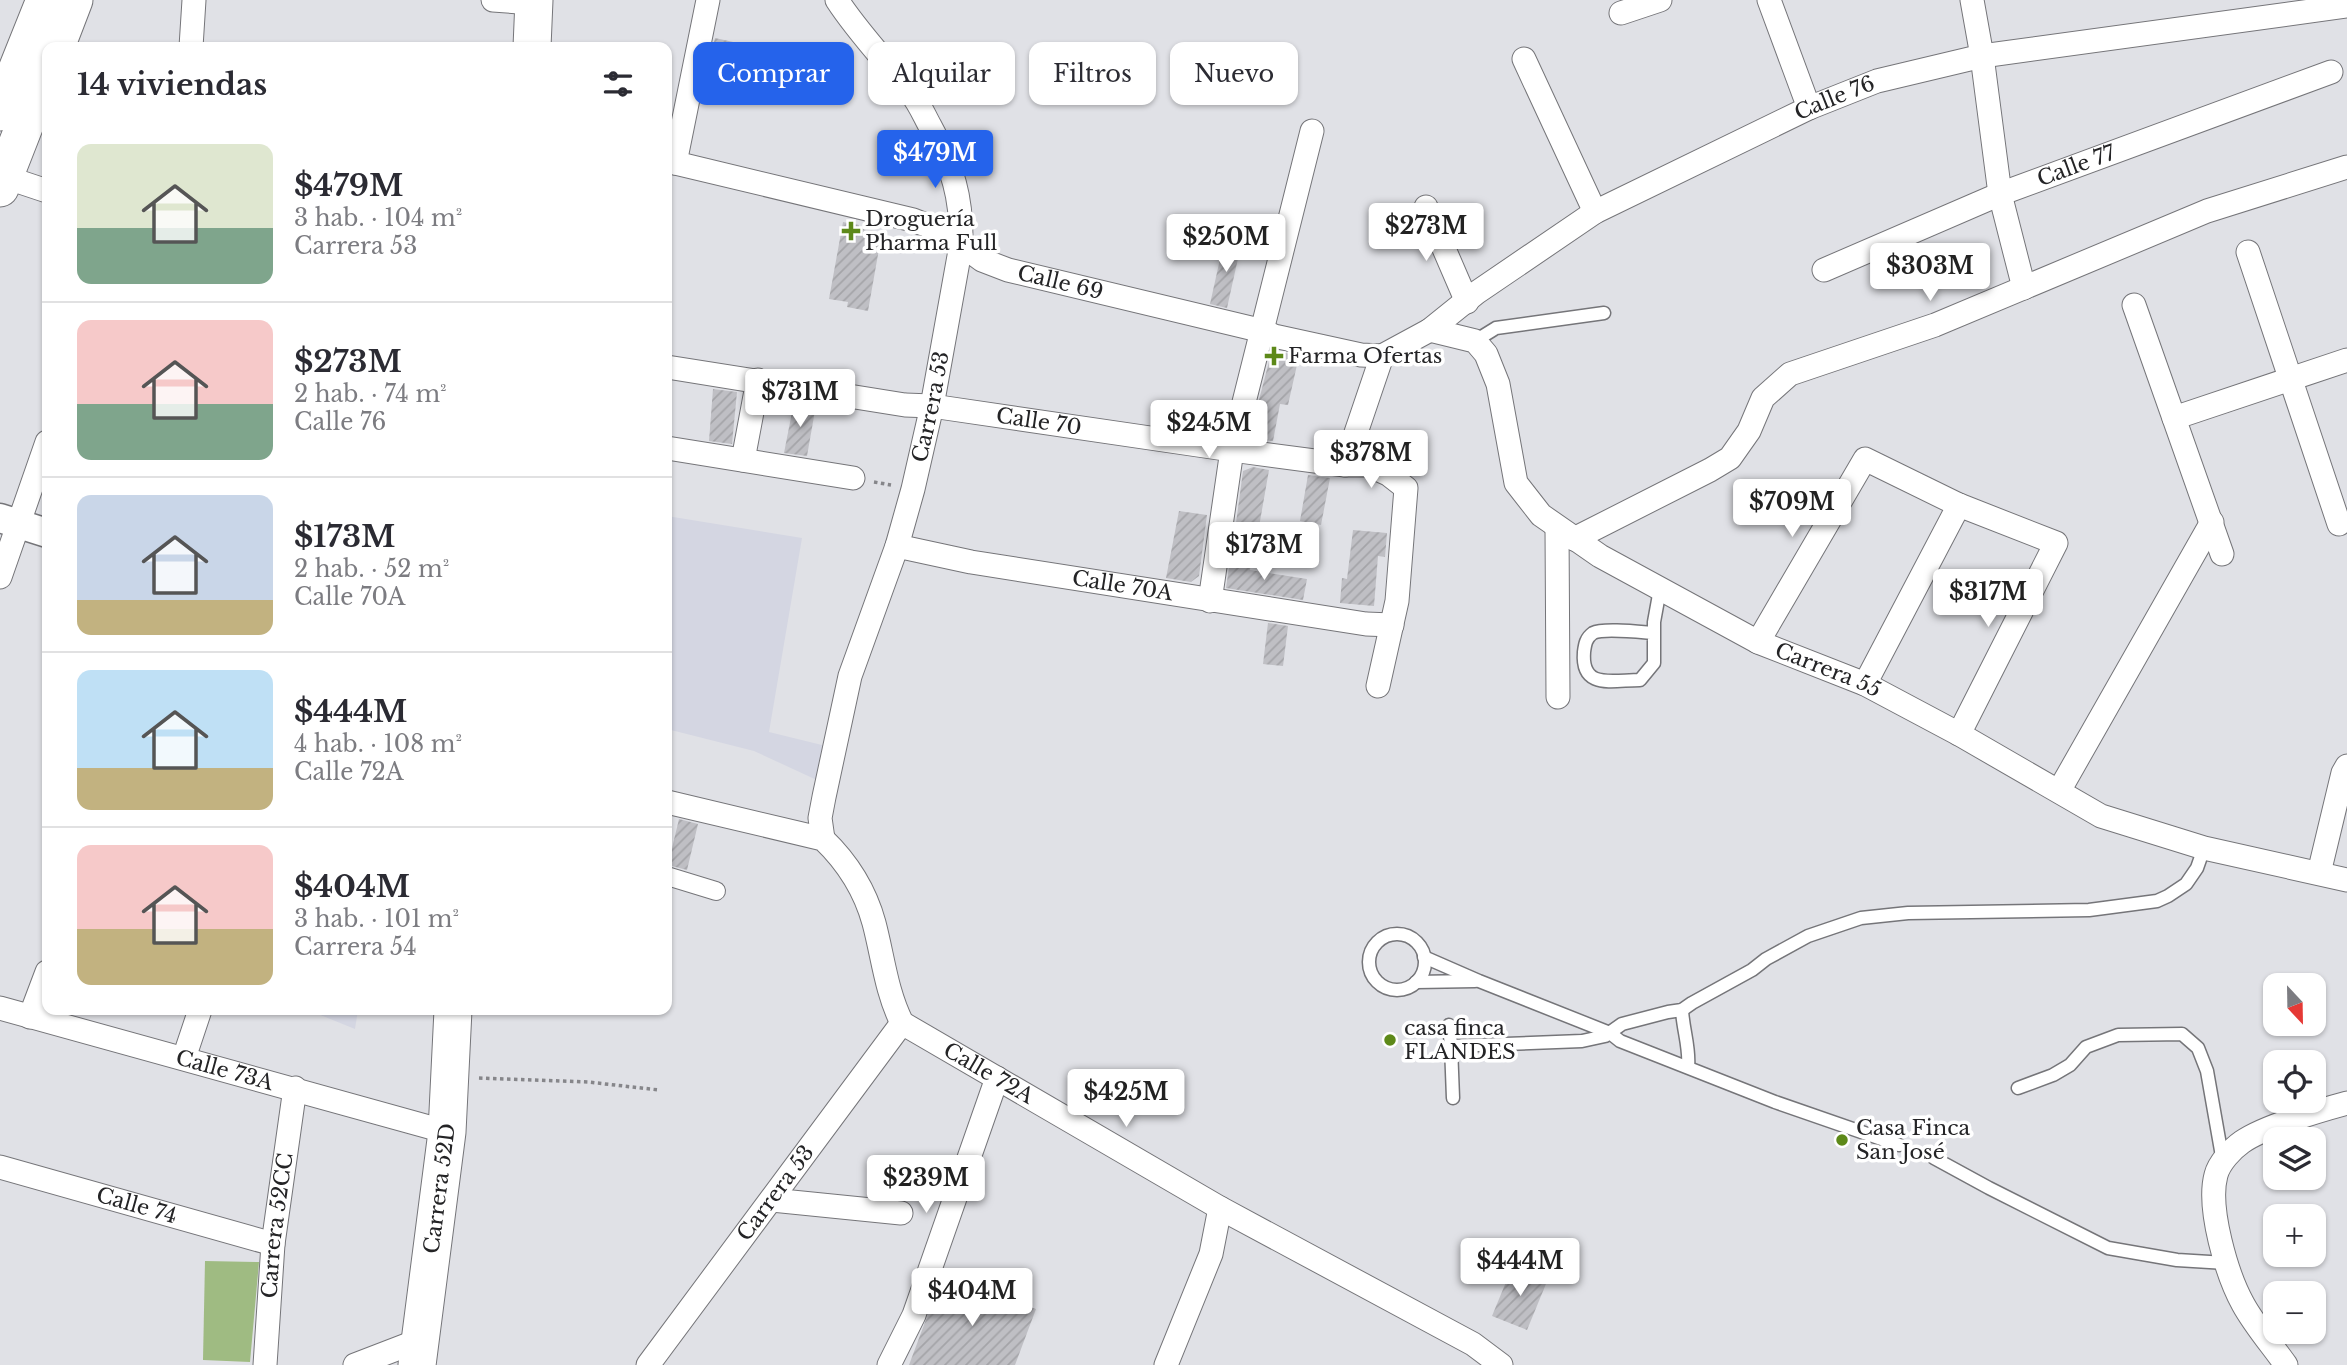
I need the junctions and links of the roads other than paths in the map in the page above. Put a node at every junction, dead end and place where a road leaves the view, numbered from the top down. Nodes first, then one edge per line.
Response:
1 (45, 0) edge
2 (74, 0) edge
3 (194, 0) edge
4 (493, 0) edge
5 (708, 0) edge
6 (837, 0) edge
7 (1660, 0) edge
8 (1769, 0) edge
9 (1972, 0) edge
10 (534, 1) edge
11 (2347, 6) edge
12 (1621, 13) dead end
13 (58, 42) edge
14 (191, 42) edge
15 (532, 42) edge
16 (1982, 56) junction
17 (1524, 59) dead end
18 (2331, 72) dead end
19 (42, 81) edge
20 (1809, 108) junction
21 (0, 112) edge
22 (1312, 131) dead end
23 (672, 158) edge
24 (672, 162) edge
25 (2347, 167) edge
26 (2, 183) edge
27 (42, 190) edge
28 (2000, 194) junction
29 (1426, 207) dead end
30 (1595, 212) junction
31 (961, 245) junction
32 (2248, 252) dead end
33 (1824, 270) dead end
34 (2024, 288) junction
35 (1467, 302) junction
36 (2134, 305) dead end
37 (1604, 313) dead end
38 (1430, 330) junction
39 (1263, 331) junction
40 (1475, 341) junction
41 (1382, 356) junction
42 (2347, 360) edge
43 (672, 368) edge
44 (2291, 379) junction
45 (758, 380) junction
46 (932, 406) junction
47 (2174, 418) junction
48 (672, 449) edge
49 (1232, 450) junction
50 (42, 452) edge
51 (743, 460) junction
52 (1345, 465) junction
53 (852, 478) road end
54 (1959, 505) junction
55 (9, 520) edge
56 (2212, 522) junction
57 (2339, 524) dead end
58 (42, 531) edge
59 (1565, 534) junction
60 (897, 546) junction
61 (2222, 554) dead end
62 (0, 577) edge
63 (1660, 589) junction
64 (1210, 601) junction
65 (1392, 625) junction
66 (1654, 633) junction
67 (1758, 642) junction
68 (1865, 684) junction
69 (1378, 686) dead end
70 (1558, 697) dead end
71 (1959, 734) junction
72 (2347, 766) edge
73 (2059, 791) junction
74 (672, 803) edge
75 (823, 839) junction
76 (2204, 848) junction
77 (2319, 873) junction
78 (672, 878) edge
79 (2347, 880) edge
80 (716, 891) dead end
81 (1424, 957) junction
82 (1479, 981) junction
83 (1416, 982) junction
84 (42, 985) edge
85 (0, 1008) edge
86 (1682, 1010) junction
87 (198, 1015) edge
88 (453, 1015) edge
89 (30, 1017) junction
90 (902, 1023) junction
91 (1449, 1025) dead end
92 (1610, 1033) junction
93 (1451, 1046) junction
94 (184, 1058) junction
95 (1688, 1067) junction
96 (998, 1079) junction
97 (295, 1088) junction
98 (2018, 1088) dead end
99 (1453, 1098) dead end
100 (2347, 1103) edge
101 (447, 1132) junction
102 (1899, 1145) dead end
103 (1934, 1158) dead end
104 (2223, 1163) junction
105 (0, 1167) edge
106 (772, 1200) junction
107 (1220, 1208) junction
108 (901, 1213) dead end
109 (273, 1244) junction
110 (2226, 1263) junction
111 (419, 1352) edge
112 (265, 1365) edge
113 (355, 1365) edge
114 (648, 1365) edge
115 (889, 1365) edge
116 (1166, 1365) edge
117 (1501, 1365) edge
118 (2286, 1365) edge

1 - 21 main road
2 - 13 main road
3 - 14 street
4 - 10 street
5 - 23 street
6 - 31 street, Carrera 53
7 - 12 street
8 - 20 street
9 - 16 street
10 - 15 main road
11 - 16 street, Calle 76
16 - 20 street, Calle 76
16 - 28 street
17 - 30 street
18 - 28 street, Calle 77
19 - 26 main road
20 - 30 street, Calle 76
22 - 39 street
24 - 31 street, Calle 69
25 - 34 street
26 - 27 street
28 - 33 street, Calle 77
28 - 34 street
29 - 35 street
30 - 35 street, Calle 76
31 - 39 street, Calle 69
31 - 46 street, Carrera 53
32 - 44 street
34 - 59 street
35 - 38 street, Calle 76
36 - 47 street
37 - 40 lane
38 - 40 street
38 - 41 street, Calle 76
39 - 41 street, Calle 69
39 - 49 street
40 - 59 street, Carrera 55
41 - 52 street
42 - 44 street
43 - 45 street, Calle 70
44 - 47 street
44 - 57 street
45 - 46 street, Calle 70
45 - 51 street
46 - 49 street, Calle 70
46 - 60 street, Carrera 53
47 - 56 street
48 - 51 street
49 - 52 street, Calle 70
49 - 64 street
50 - 55 street
51 - 53 street
52 - 65 street, Calle 70
54 - 67 street
54 - 68 street
54 - 71 street
55 - 58 street
55 - 62 street
56 - 61 street
56 - 73 street
59 - 63 street, Carrera 55
59 - 70 street
60 - 64 street, Calle 70A
60 - 75 street, Carrera 53
63 - 66 lane
63 - 67 street, Carrera 55
64 - 65 street, Calle 70A
65 - 69 street
66 - 66 lane
67 - 68 street, Carrera 55
68 - 71 street, Carrera 55
71 - 73 street, Carrera 55
72 - 77 street
73 - 76 street, Carrera 55
74 - 75 street
75 - 90 street
76 - 77 street, Carrera 55
76 - 86 lane
77 - 79 street, Carrera 55
78 - 80 street
81 - 82 lane
81 - 83 lane
81 - 83 lane
82 - 83 lane
82 - 92 lane
84 - 89 street
85 - 89 street, Calle 73A
86 - 92 lane
86 - 95 lane
87 - 94 street
88 - 101 main road, Carrera 52D
89 - 94 street, Calle 73A
90 - 96 street, Calle 72A
90 - 106 street, Carrera 53
91 - 93 lane
92 - 93 lane
92 - 95 lane
93 - 99 lane
94 - 97 street, Calle 73A
95 - 102 lane
96 - 107 street, Calle 72A
96 - 115 street
97 - 101 street, Calle 73A
97 - 109 street, Carrera 52CC
98 - 104 lane
100 - 104 street
101 - 111 main road, Carrera 52D
103 - 110 lane
104 - 110 street
105 - 109 street, Calle 74
106 - 108 street
106 - 114 street, Carrera 53
107 - 116 street
107 - 117 street, Calle 72A
109 - 112 street, Carrera 52CC
110 - 118 street
111 - 113 street

